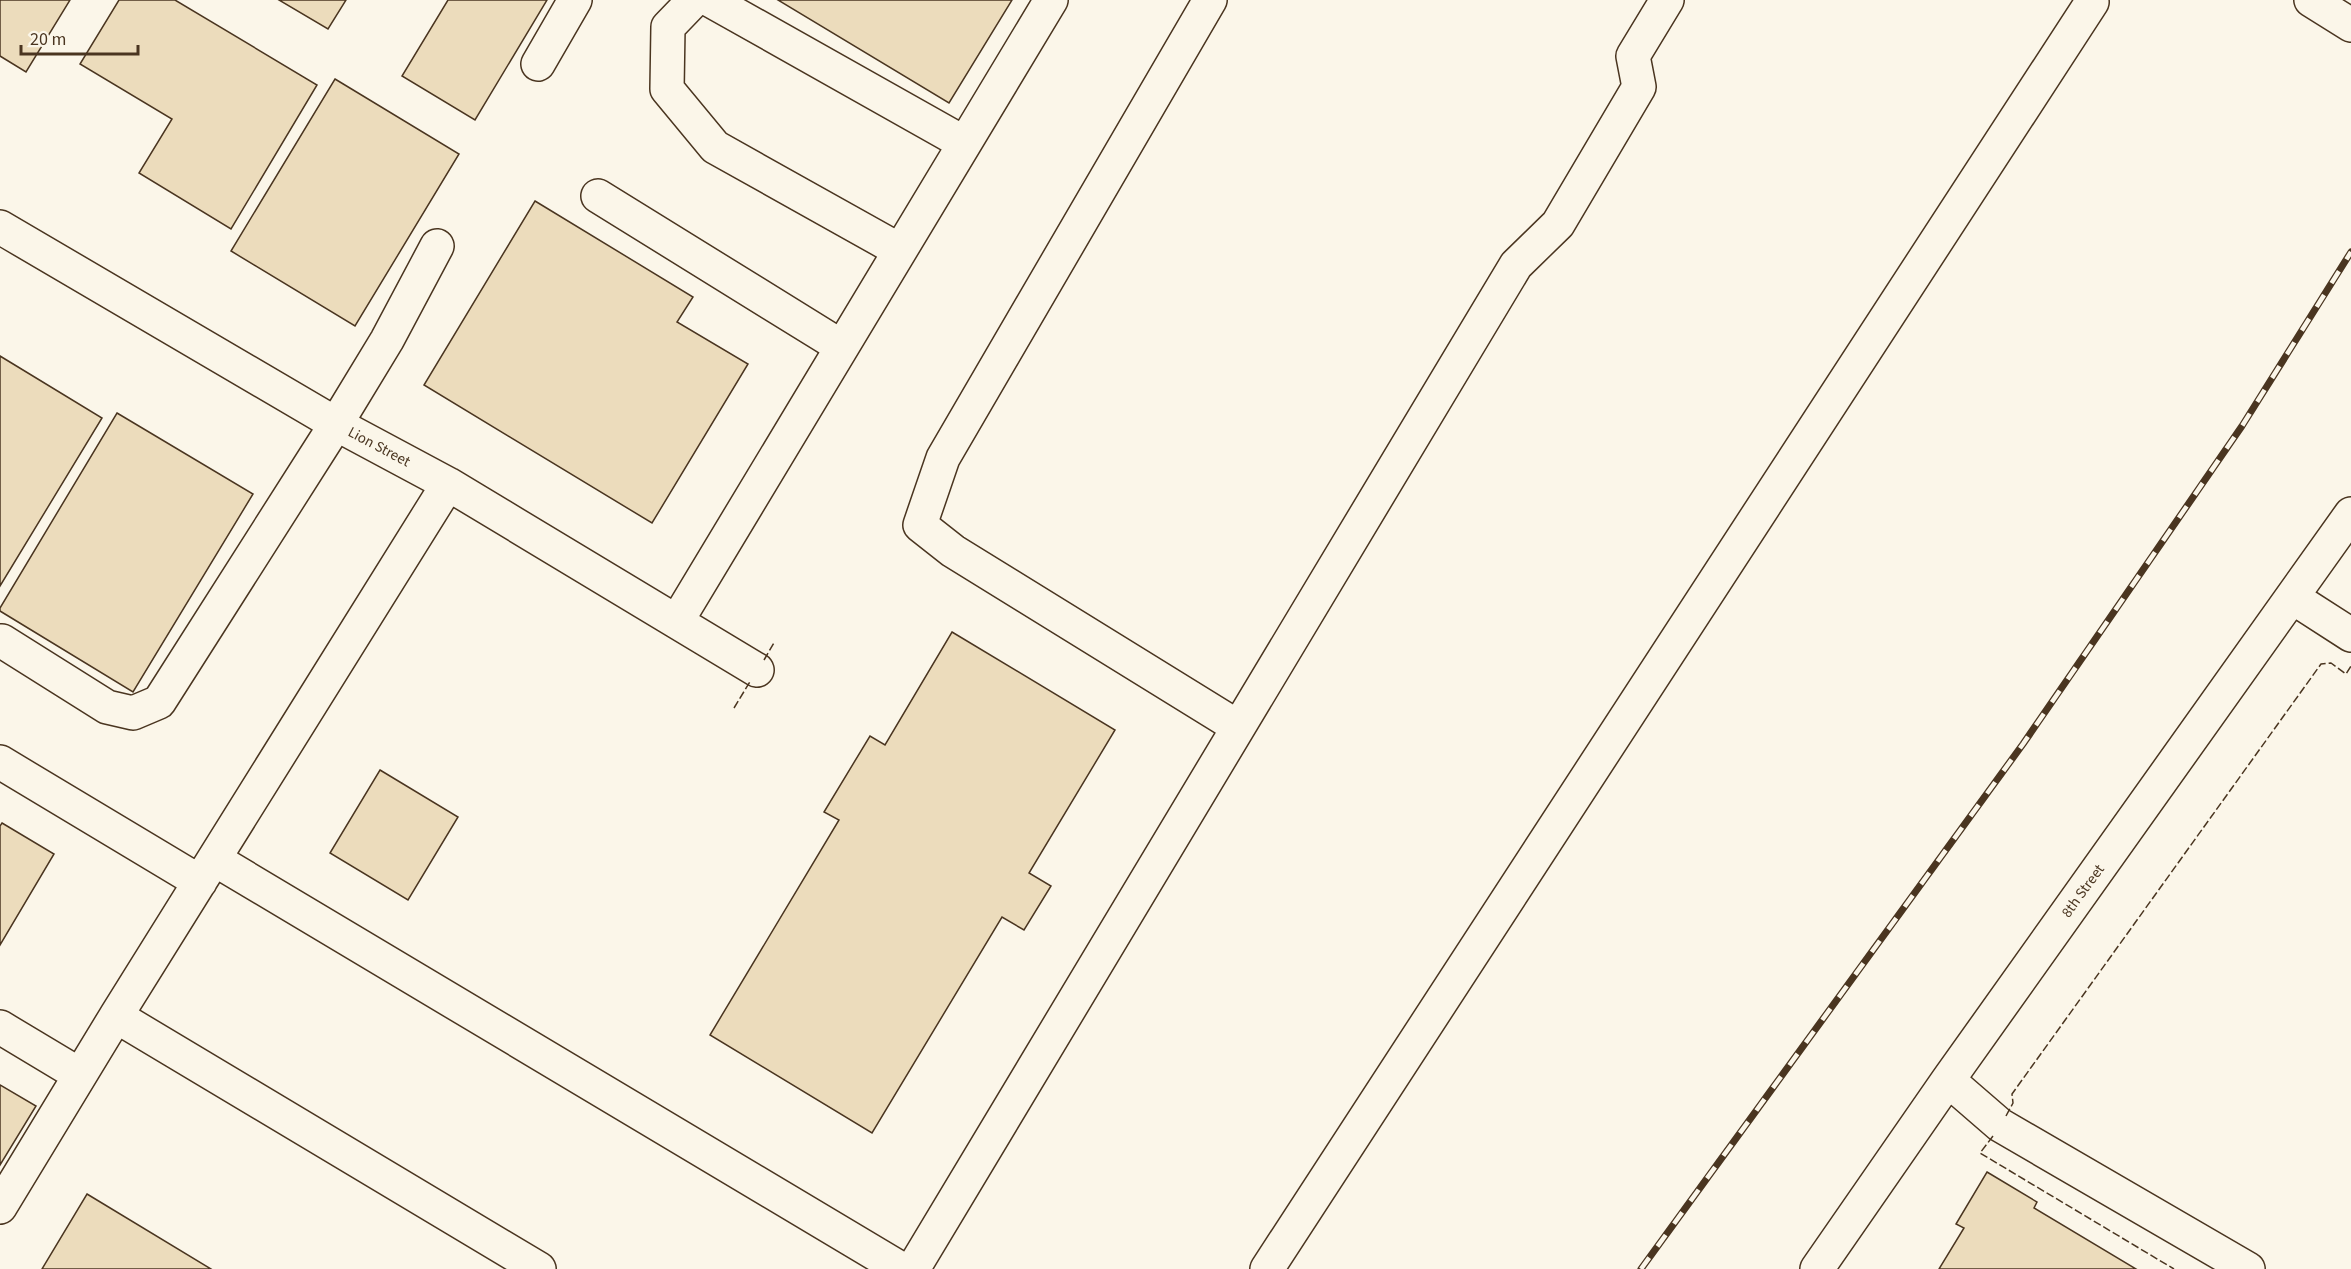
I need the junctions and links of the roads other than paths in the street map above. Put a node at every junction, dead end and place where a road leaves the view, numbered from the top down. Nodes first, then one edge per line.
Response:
1 (575, 0) edge
2 (694, 0) edge
3 (710, 0) edge
4 (1051, 0) edge
5 (1210, 0) edge
6 (1667, 0) edge
7 (2311, 0) edge
8 (2092, 2) dead end
9 (2351, 25) edge
10 (538, 64) dead end
11 (964, 143) junction
12 (598, 196) dead end
13 (0, 227) edge
14 (438, 246) dead end
15 (899, 250) junction
16 (842, 346) junction
17 (336, 424) junction
18 (448, 484) junction
19 (2351, 514) edge
20 (2292, 597) junction
21 (677, 621) junction
22 (2351, 635) edge
23 (2, 641) dead end
24 (757, 670) dead end
25 (1238, 727) junction
26 (0, 762) edge
27 (207, 870) junction
28 (116, 1016) junction
29 (0, 1026) edge
30 (80, 1075) junction
31 (1948, 1080) junction
32 (0, 1207) edge
33 (539, 1269) edge
34 (901, 1269) edge
35 (913, 1269) edge
36 (1267, 1269) edge
37 (1817, 1269) edge
38 (2248, 1269) edge

1 - 10 street
2 - 15 street
3 - 11 street
4 - 11 street
5 - 25 street
6 - 25 street
7 - 9 street
8 - 36 street
11 - 15 street
12 - 16 street
13 - 17 street, Lion Street
14 - 17 street
15 - 16 street
16 - 21 street
17 - 18 street, Lion Street
17 - 23 street
18 - 21 street, Lion Street
18 - 27 street
19 - 20 street, 8th Street
20 - 22 street
20 - 31 street, 8th Street
21 - 24 street, Lion Street
25 - 35 street
26 - 27 street
27 - 28 street
27 - 34 street
28 - 30 street
28 - 33 street
29 - 30 street
30 - 32 street
31 - 37 street, 8th Street
31 - 38 street

